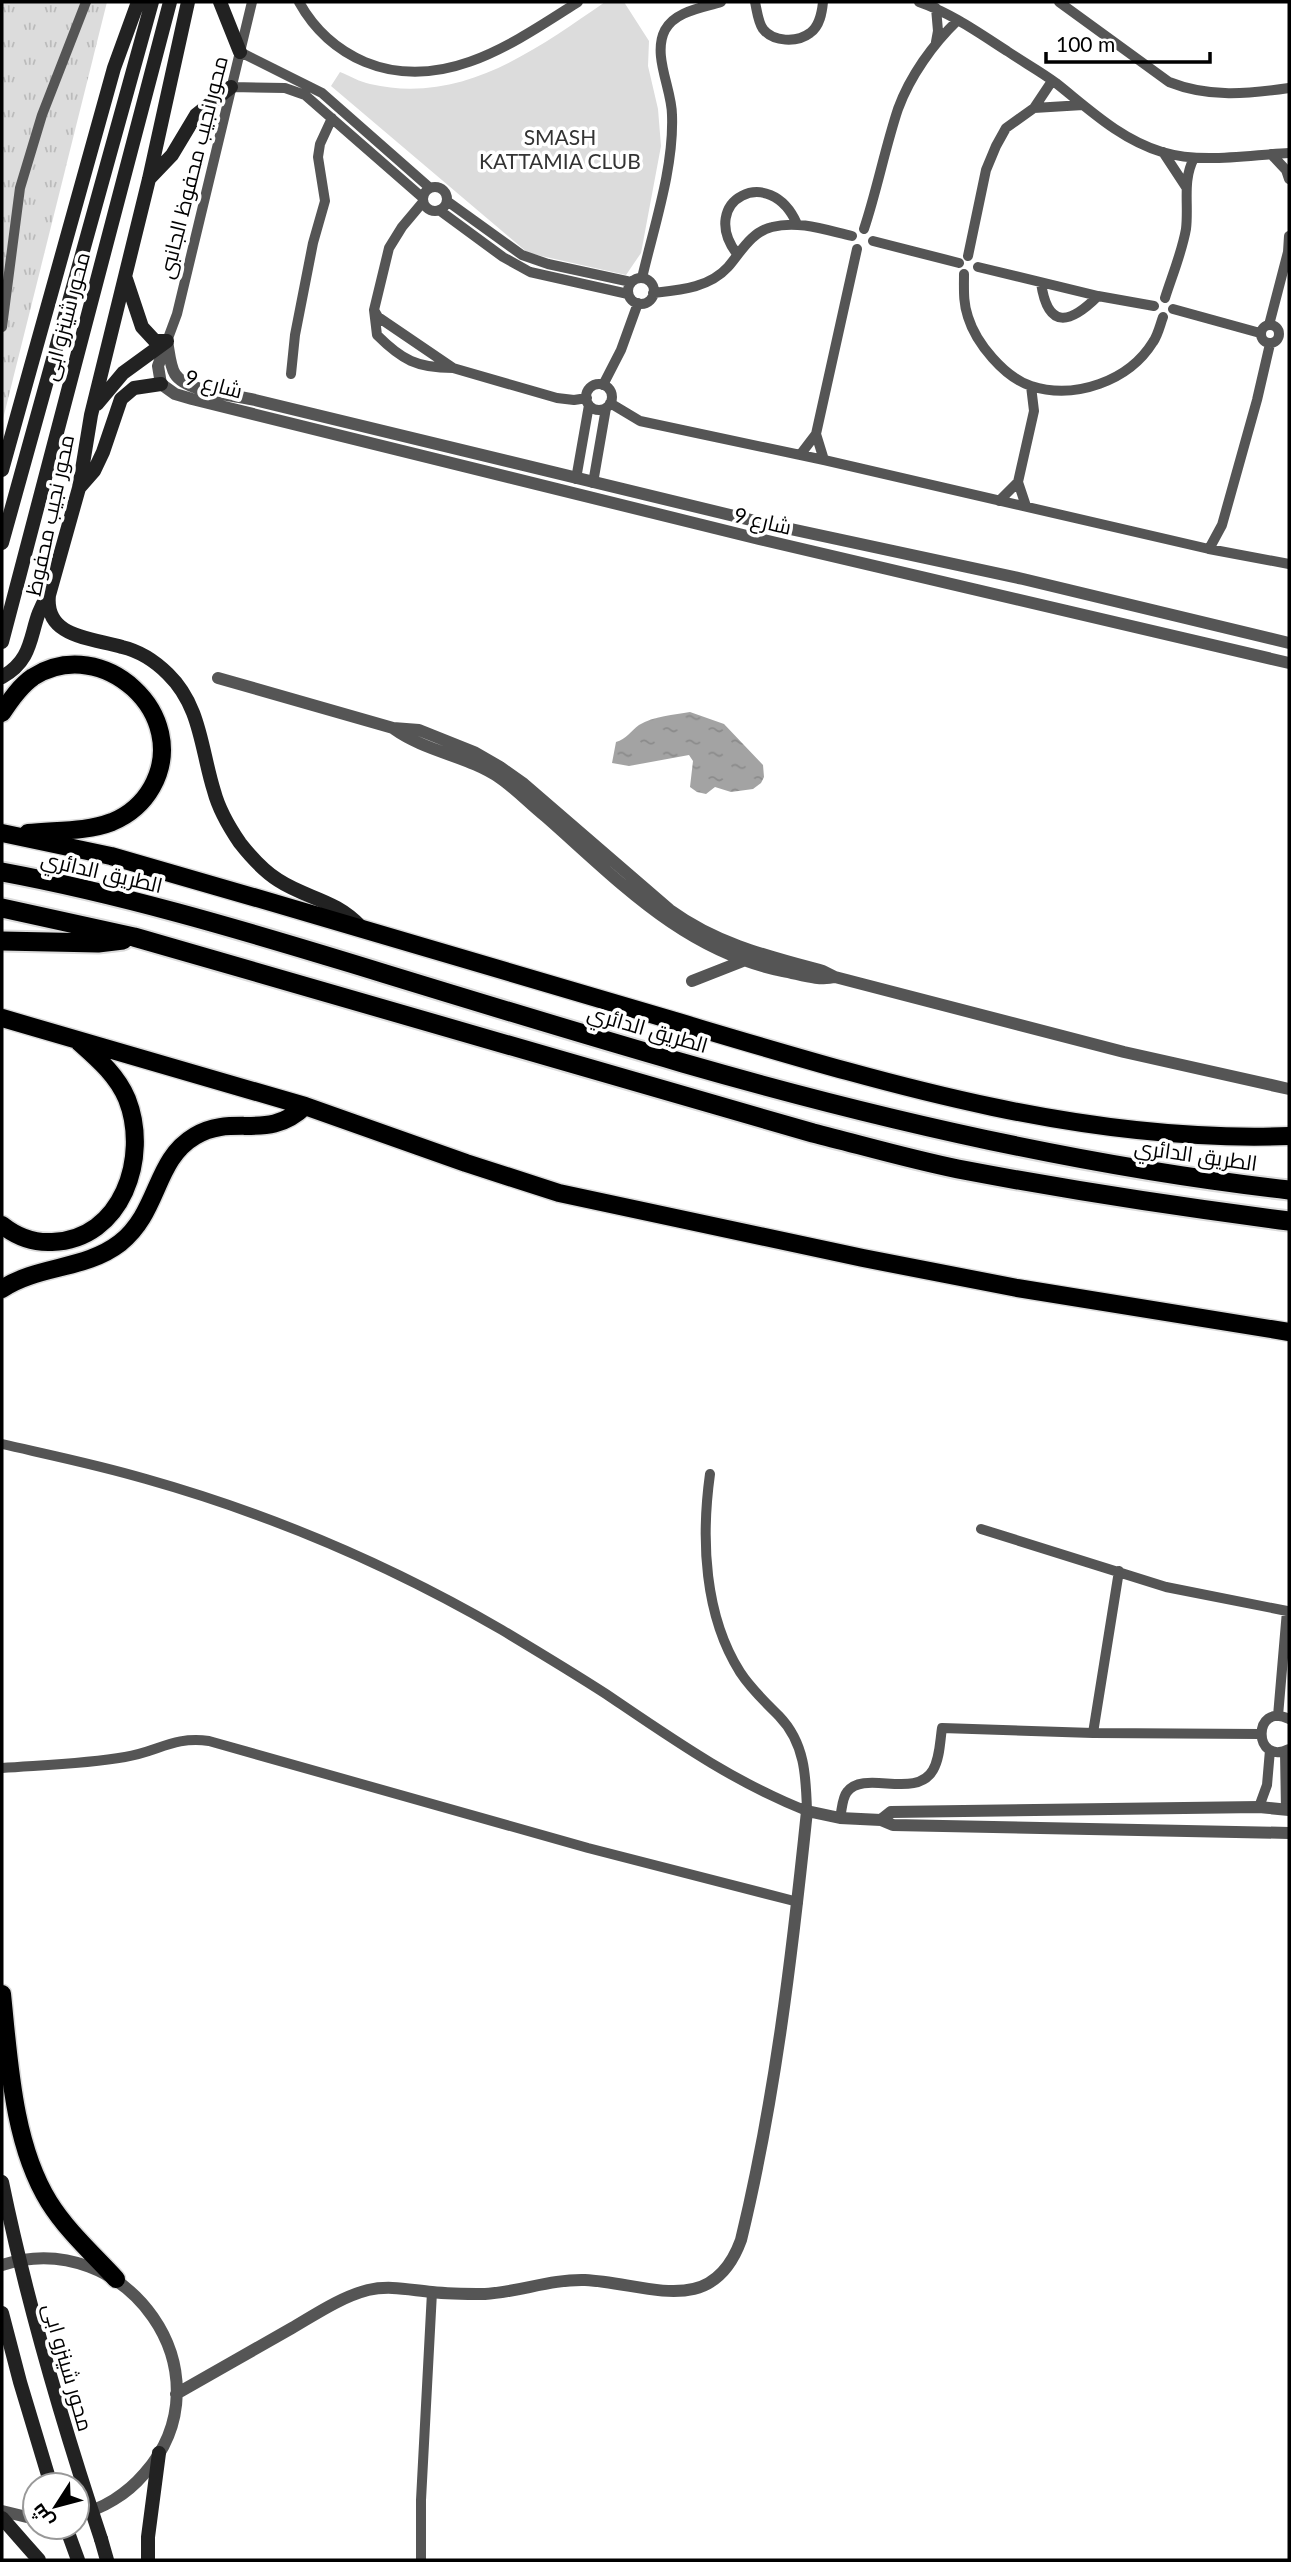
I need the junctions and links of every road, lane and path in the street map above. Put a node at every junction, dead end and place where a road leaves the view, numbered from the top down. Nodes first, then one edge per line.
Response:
1 (86, 2) edge
2 (138, 2) edge
3 (152, 2) edge
4 (170, 2) edge
5 (188, 2) edge
6 (220, 2) edge
7 (252, 2) edge
8 (299, 2) edge
9 (578, 2) edge
10 (721, 2) edge
11 (754, 2) edge
12 (822, 2) edge
13 (919, 2) edge
14 (1059, 2) edge
15 (936, 8) junction
16 (958, 20) junction
17 (936, 43) junction
18 (240, 52) junction
19 (1052, 81) junction
20 (231, 87) junction
21 (1289, 88) edge
22 (1083, 105) junction
23 (1034, 108) junction
24 (332, 118) junction
25 (1163, 152) junction
26 (1289, 153) edge
27 (1271, 154) junction
28 (1194, 159) junction
29 (149, 179) junction
30 (1289, 179) edge
31 (1186, 187) junction
32 (430, 188) junction
33 (423, 200) junction
34 (443, 206) junction
35 (797, 224) junction
36 (864, 229) junction
37 (852, 236) junction
38 (1289, 236) edge
39 (873, 241) junction
40 (857, 249) junction
41 (737, 254) junction
42 (963, 259) junction
43 (978, 267) junction
44 (964, 274) junction
45 (125, 276) junction
46 (642, 278) junction
47 (1041, 283) junction
48 (629, 288) junction
49 (653, 293) junction
50 (1098, 296) junction
51 (1165, 298) junction
52 (638, 303) junction
53 (1154, 306) junction
54 (1173, 309) junction
55 (374, 310) junction
56 (1163, 317) junction
57 (2, 327) edge
58 (1265, 329) junction
59 (1279, 340) edge
60 (167, 341) junction
61 (453, 368) junction
62 (290, 374) dead end
63 (161, 384) junction
64 (603, 385) junction
65 (1031, 386) junction
66 (1052, 389) junction
67 (588, 401) junction
68 (608, 406) junction
69 (1034, 411) junction
70 (91, 415) junction
71 (816, 434) junction
72 (800, 455) junction
73 (824, 460) junction
74 (2, 470) edge
75 (576, 479) junction
76 (1018, 482) junction
77 (593, 483) junction
78 (79, 488) junction
79 (999, 501) junction
80 (1027, 506) junction
81 (763, 523) junction
82 (1222, 525) junction
83 (759, 539) junction
84 (2, 543) edge
85 (1209, 549) junction
86 (1227, 552) junction
87 (1289, 564) edge
88 (1023, 579) junction
89 (49, 595) junction
90 (1017, 598) junction
91 (2, 642) edge
92 (1289, 643) edge
93 (1289, 663) edge
94 (2, 677) edge
95 (218, 678) dead end
96 (2, 713) edge
97 (459, 752) junction
98 (6, 834) edge
99 (2, 872) edge
100 (2, 908) edge
101 (365, 931) junction
102 (134, 937) junction
103 (2, 941) edge
104 (743, 961) junction
105 (835, 977) junction
106 (692, 981) dead end
107 (2, 1018) edge
108 (78, 1040) junction
109 (1289, 1088) edge
110 (305, 1106) junction
111 (1289, 1136) edge
112 (1289, 1190) edge
113 (1289, 1221) edge
114 (2, 1225) edge
115 (2, 1289) edge
116 (1289, 1332) edge
117 (2, 1444) edge
118 (710, 1474) dead end
119 (981, 1529) dead end
120 (1119, 1571) junction
121 (1283, 1718) edge
122 (1093, 1733) junction
123 (1261, 1734) junction
124 (1270, 1750) junction
125 (1287, 1751) edge
126 (2, 1768) edge
127 (1259, 1807) junction
128 (1288, 1810) edge
129 (807, 1811) junction
130 (840, 1818) junction
131 (881, 1819) junction
132 (1289, 1833) edge
133 (798, 1902) junction
134 (2, 1994) edge
135 (2, 2182) edge
136 (2, 2265) edge
137 (116, 2279) junction
138 (432, 2292) junction
139 (2, 2313) edge
140 (176, 2394) junction
141 (159, 2453) junction
142 (47, 2471) edge
143 (91, 2510) edge
144 (2, 2511) edge
145 (21, 2516) edge
146 (2, 2518) edge
147 (39, 2560) edge
148 (107, 2560) edge
149 (148, 2560) edge
150 (421, 2560) edge

1 - 57 street
2 - 74 main road
3 - 84 main road, محور شينزو ابى
4 - 91 main road, محور شينزو ابى
5 - 29 main road, محور نجيب محفوظ
6 - 18 main road
7 - 18 street, محور نجيب محفوظ الجانبى
8 - 9 street
10 - 46 street
11 - 12 street
13 - 15 street
14 - 21 street
15 - 16 street
15 - 17 street
16 - 17 street
16 - 19 street
17 - 36 street
18 - 20 street, محور نجيب محفوظ الجانبى
18 - 32 street
19 - 22 street
19 - 23 street
20 - 24 street
20 - 29 main road
20 - 60 street, محور نجيب محفوظ الجانبى
22 - 23 street
22 - 25 street
23 - 42 street
24 - 33 street
24 - 62 street
25 - 28 street
25 - 31 street
26 - 27 street
27 - 28 street
27 - 30 street
28 - 31 street
29 - 45 main road, محور نجيب محفوظ
31 - 51 street
32 - 33 street
32 - 34 street
33 - 34 street
33 - 55 street
34 - 48 street
35 - 37 street
35 - 41 street
35 - 41 street
36 - 37 street
36 - 39 street
37 - 40 street
38 - 58 street
39 - 40 street
39 - 42 street
40 - 71 street
41 - 49 street
42 - 43 street
42 - 44 street
43 - 44 street
43 - 47 street
44 - 65 street
45 - 60 main road
45 - 70 main road, محور نجيب محفوظ
46 - 48 street
46 - 49 street
47 - 50 street
47 - 50 street
48 - 52 street
49 - 52 street
50 - 53 street
51 - 53 street
51 - 54 street
52 - 64 street
53 - 56 street
54 - 56 street
54 - 58 street
55 - 61 street
55 - 61 street
56 - 66 street
58 - 59 street
58 - 59 street
59 - 82 street
60 - 63 street, شارع 9
60 - 70 main road
60 - 75 street, شارع 9
61 - 67 street
63 - 78 main road
63 - 83 street, شارع 9
64 - 67 street
64 - 68 street
65 - 66 street
65 - 69 street
66 - 69 street
67 - 68 street
67 - 75 street
68 - 72 street
68 - 77 street
69 - 76 street
70 - 78 main road, محور نجيب محفوظ
71 - 72 street
71 - 73 street
72 - 73 street
73 - 79 street
75 - 77 street, شارع 9
76 - 79 street
76 - 80 street
77 - 81 street, شارع 9
78 - 89 main road, محور نجيب محفوظ
79 - 80 street
80 - 85 street
81 - 83 street
81 - 88 street, شارع 9
82 - 85 street
82 - 86 street
83 - 90 street, شارع 9
85 - 86 street
86 - 87 street
88 - 90 street
88 - 92 street, شارع 9
89 - 94 main road
89 - 101 main road, محور نجيب محفوظ
90 - 93 street, شارع 9
95 - 97 street
96 - 98 highway
97 - 104 street
97 - 105 street
98 - 101 highway, الطريق الدائري
99 - 112 highway, الطريق الدائري
100 - 102 highway
101 - 111 highway, الطريق الدائري
102 - 103 highway
102 - 113 highway
104 - 105 street
104 - 106 street
105 - 109 street
107 - 108 highway
108 - 110 highway
108 - 114 highway
110 - 115 highway
110 - 116 highway
117 - 129 street
118 - 129 street
119 - 120 street
120 - 121 street
120 - 122 street
121 - 123 street
122 - 123 street
122 - 130 street
123 - 124 street
124 - 125 street
124 - 127 street
125 - 128 street
126 - 133 street
127 - 128 street
127 - 131 street
129 - 130 street
129 - 133 street
130 - 131 street
131 - 132 street
133 - 138 street
134 - 137 highway
135 - 148 main road, محور شينزو ابى, bridge
136 - 137 street
137 - 140 street
138 - 140 street
138 - 150 street
139 - 142 main road
140 - 141 street
141 - 143 street
141 - 149 main road
144 - 145 street
146 - 147 main road

